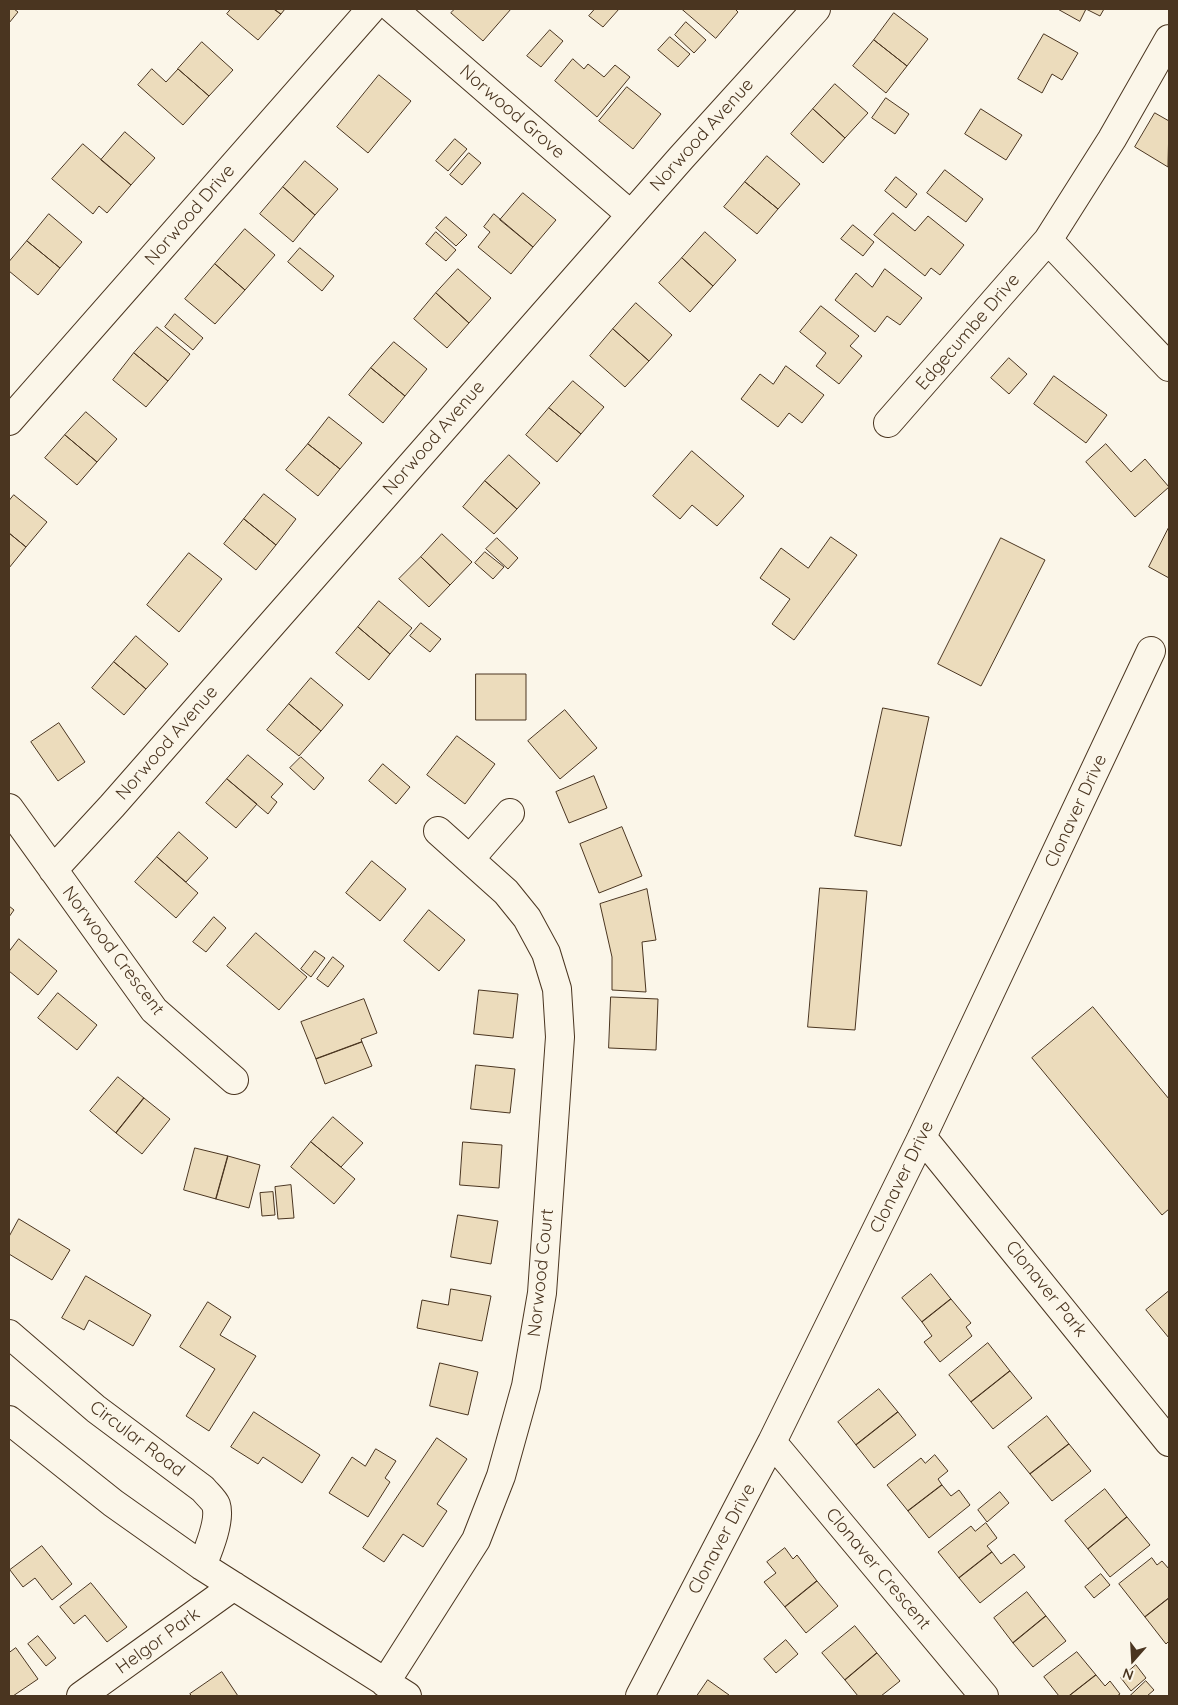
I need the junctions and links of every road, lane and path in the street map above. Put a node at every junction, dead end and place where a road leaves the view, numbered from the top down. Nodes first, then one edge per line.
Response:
1 (371, 9) edge
2 (393, 9) edge
3 (816, 9) edge
4 (1169, 39) edge
5 (631, 215) junction
6 (1048, 240) junction
7 (1169, 367) edge
8 (9, 421) edge
9 (888, 423) dead end
10 (1152, 651) dead end
11 (9, 808) edge
12 (510, 813) dead end
13 (438, 831) dead end
14 (470, 859) junction
15 (53, 870) junction
16 (234, 1080) dead end
17 (922, 1137) junction
18 (9, 1334) edge
19 (9, 1420) edge
20 (772, 1442) junction
21 (1169, 1442) edge
22 (202, 1566) junction
23 (234, 1586) junction
24 (396, 1689) edge
25 (82, 1696) edge
26 (640, 1696) edge
27 (984, 1696) edge

1 - 8 street, Norwood Drive
2 - 5 street, Norwood Grove
3 - 5 street, Norwood Avenue
4 - 6 street, Edgecumbe Drive
5 - 15 street, Norwood Avenue
6 - 7 street
6 - 9 street, Edgecumbe Drive
10 - 17 street, Clonaver Drive
11 - 15 street, Norwood Crescent
12 - 14 street
13 - 14 street, Norwood Court
14 - 24 street, Norwood Court
15 - 16 street, Norwood Crescent
17 - 20 street, Clonaver Drive
17 - 21 street, Clonaver Park
18 - 22 street, Circular Road
19 - 22 street
20 - 26 street, Clonaver Drive
20 - 27 street, Clonaver Crescent
22 - 23 street
23 - 24 street
23 - 25 street, Helgor Park

